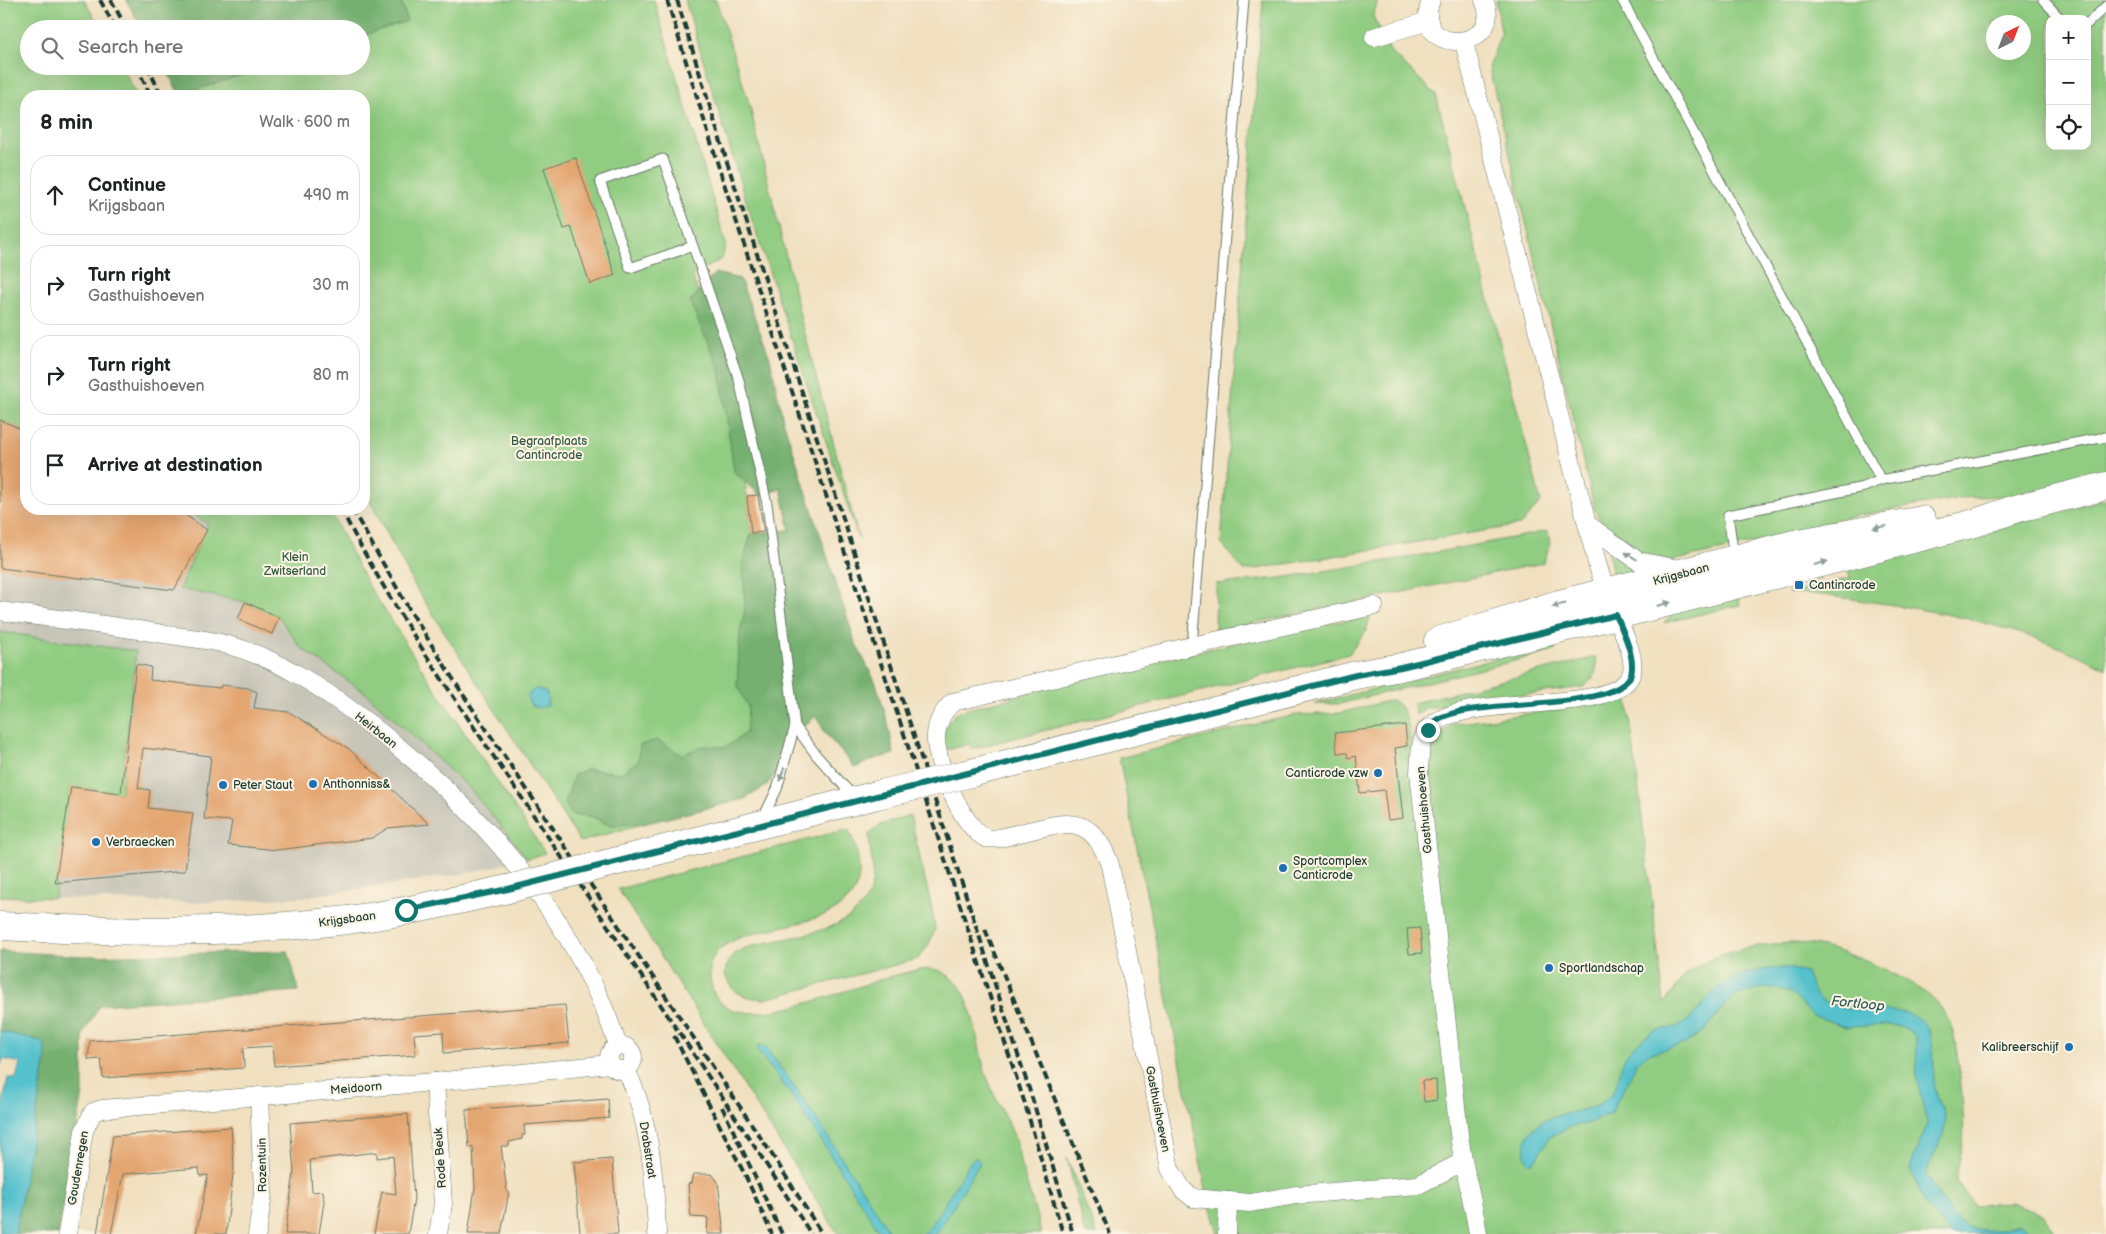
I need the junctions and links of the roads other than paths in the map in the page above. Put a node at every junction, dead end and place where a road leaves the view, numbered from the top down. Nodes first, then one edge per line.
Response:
1 (1244, 0) edge
2 (1430, 0) edge
3 (1484, 0) edge
4 (1622, 0) edge
5 (2043, 0) edge
6 (2106, 6) edge
7 (2056, 15) edge
8 (2091, 20) edge
9 (1428, 21) junction
10 (1374, 37) dead end
11 (1464, 42) junction
12 (693, 246) junction
13 (2106, 437) edge
14 (1881, 480) junction
15 (2106, 486) edge
16 (2015, 509) junction
17 (1587, 524) junction
18 (1734, 560) junction
19 (1695, 571) junction
20 (1611, 605) junction
21 (1374, 606) dead end
22 (0, 611) edge
23 (1192, 646) junction
24 (795, 726) junction
25 (867, 798) junction
26 (759, 826) junction
27 (0, 926) edge
28 (618, 1067) junction
29 (435, 1082) junction
30 (260, 1096) junction
31 (102, 1109) joint
32 (1462, 1162) junction
33 (1228, 1201) junction
34 (67, 1234) edge
35 (257, 1234) edge
36 (438, 1234) edge
37 (657, 1234) edge
38 (1227, 1234) edge
39 (1478, 1234) edge

1 - 23 lane
2 - 9 street
3 - 11 street
4 - 14 lane
5 - 7 lane
6 - 8 lane
9 - 10 street
9 - 11 street
11 - 17 street, Gasthuishoeven
12 - 12 lane
12 - 24 lane
13 - 14 lane
14 - 18 lane
15 - 16 main road, Krijgsbaan
16 -> 18 main road, Krijgsbaan
20 -> 16 main road, Krijgsbaan
19 -> 17 street
17 - 20 street, Gasthuishoeven
18 - 19 main road, Krijgsbaan
19 - 20 main road, Krijgsbaan
20 - 25 main road, Krijgsbaan, bridge
20 - 32 street, Gasthuishoeven
21 - 23 street
22 - 28 street, Heirbaan
23 - 33 street, Gasthuishoeven
24 - 25 lane
24 -> 26 lane
25 - 26 main road, Krijgsbaan
26 - 27 main road, Krijgsbaan, bridge
28 - 29 street, Meidoorn
28 - 37 street, Drabstraat
29 - 30 street, Meidoorn
29 - 36 street, Rode Beuk
30 - 31 street, Meidoorn
30 - 35 street, Rozentuin
31 - 34 street, Goudenregen
32 - 33 street, Gasthuishoeven
32 - 39 street, Gasthuishoeven
33 - 38 street

